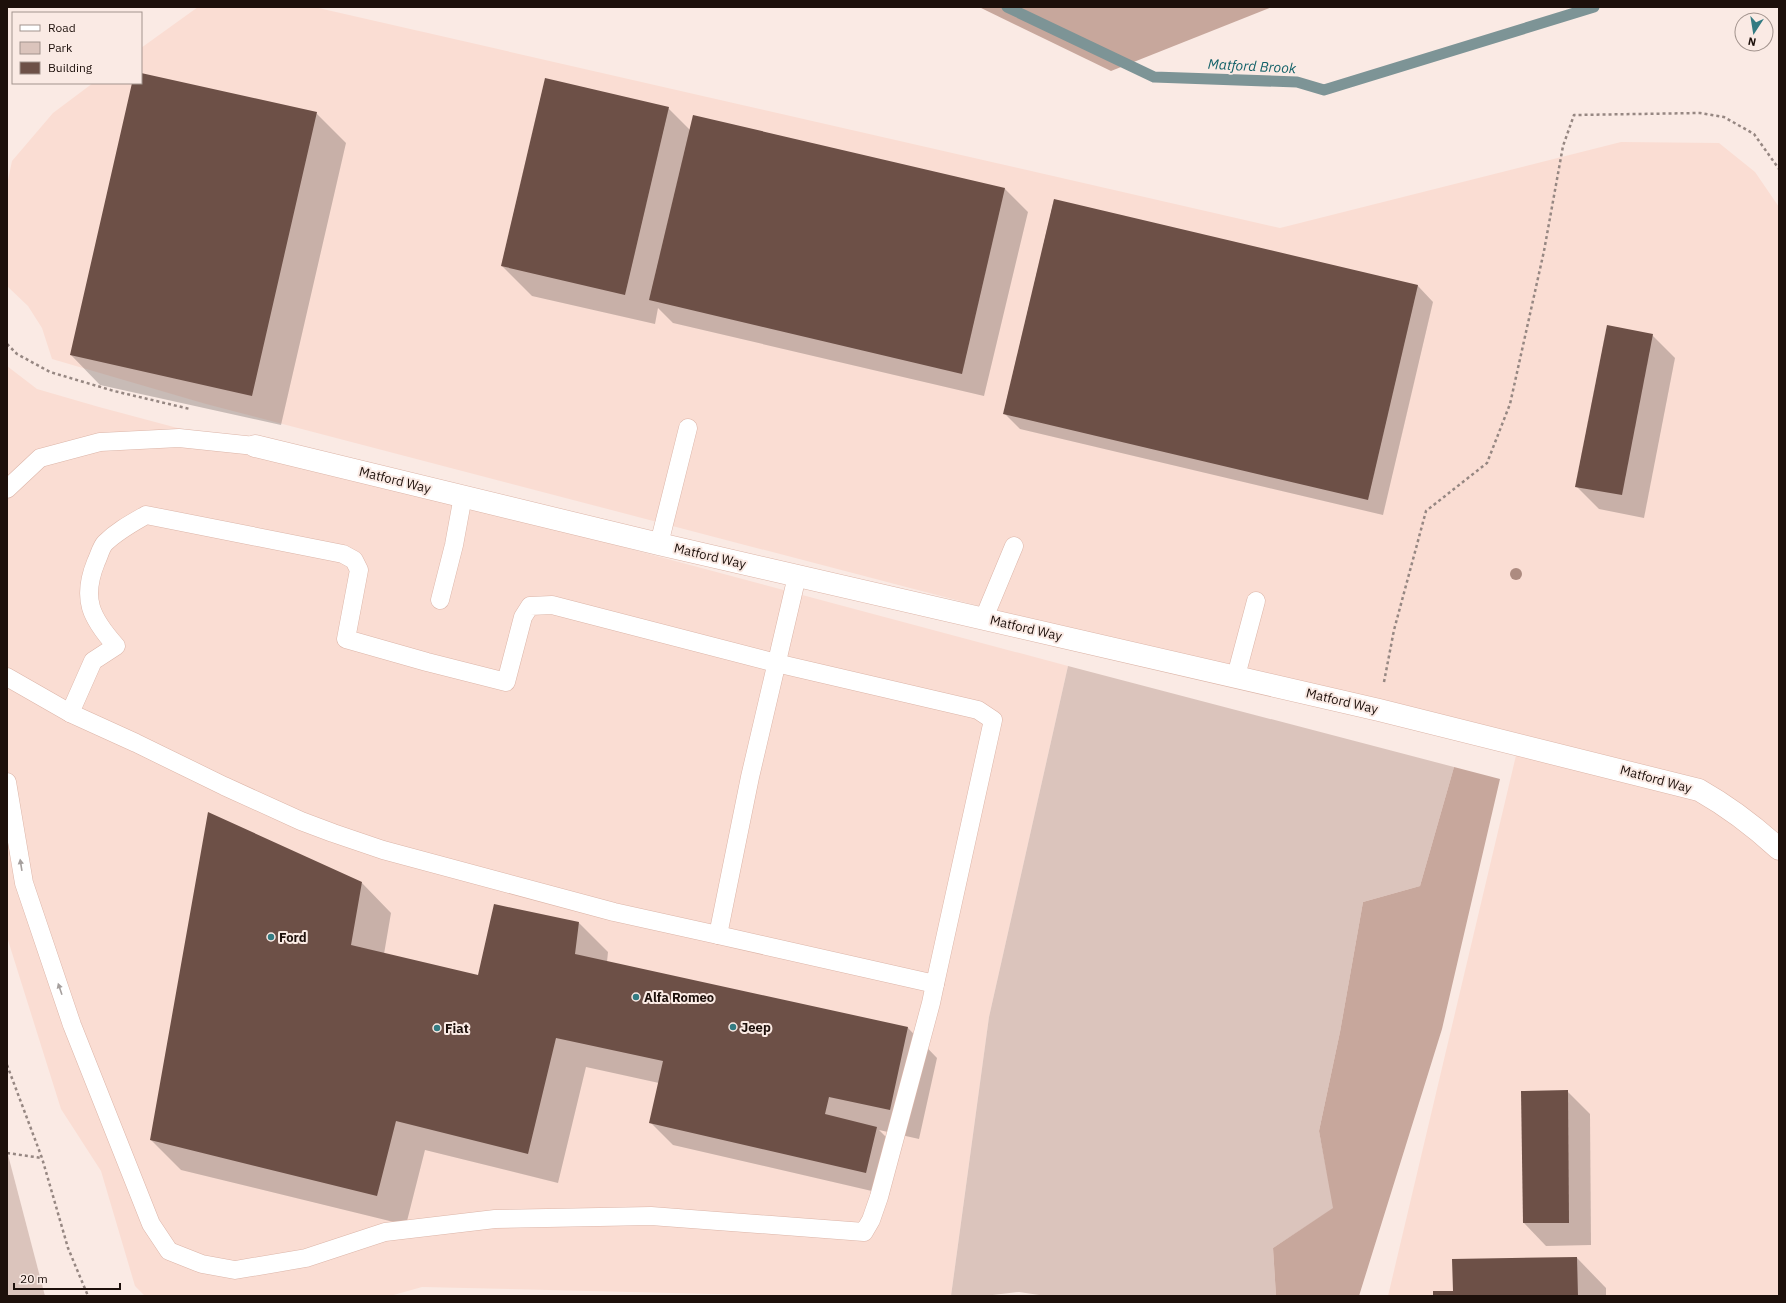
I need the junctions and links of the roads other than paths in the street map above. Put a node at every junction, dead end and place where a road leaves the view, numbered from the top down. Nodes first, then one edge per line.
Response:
1 (688, 428) dead end
2 (256, 446) joint
3 (7, 489) edge
4 (463, 496) junction
5 (659, 544) junction
6 (1014, 546) dead end
7 (797, 576) junction
8 (440, 600) dead end
9 (1256, 601) dead end
10 (984, 618) junction
11 (776, 663) junction
12 (1236, 676) junction
13 (8, 679) edge
14 (70, 713) junction
15 (7, 782) edge
16 (1779, 849) edge
17 (718, 934) junction
18 (935, 984) junction

1 - 5 lane
2 - 3 lane
2 - 4 street, Matford Way
4 - 5 street, Matford Way
4 - 8 lane
5 - 7 street, Matford Way
6 - 10 lane
7 - 10 street, Matford Way
7 - 11 lane
9 - 12 lane
10 - 12 street, Matford Way
11 - 14 lane
11 - 17 lane
11 - 18 lane
12 - 16 street, Matford Way
13 - 14 lane
14 - 17 lane
18 -> 15 lane
17 - 18 lane

